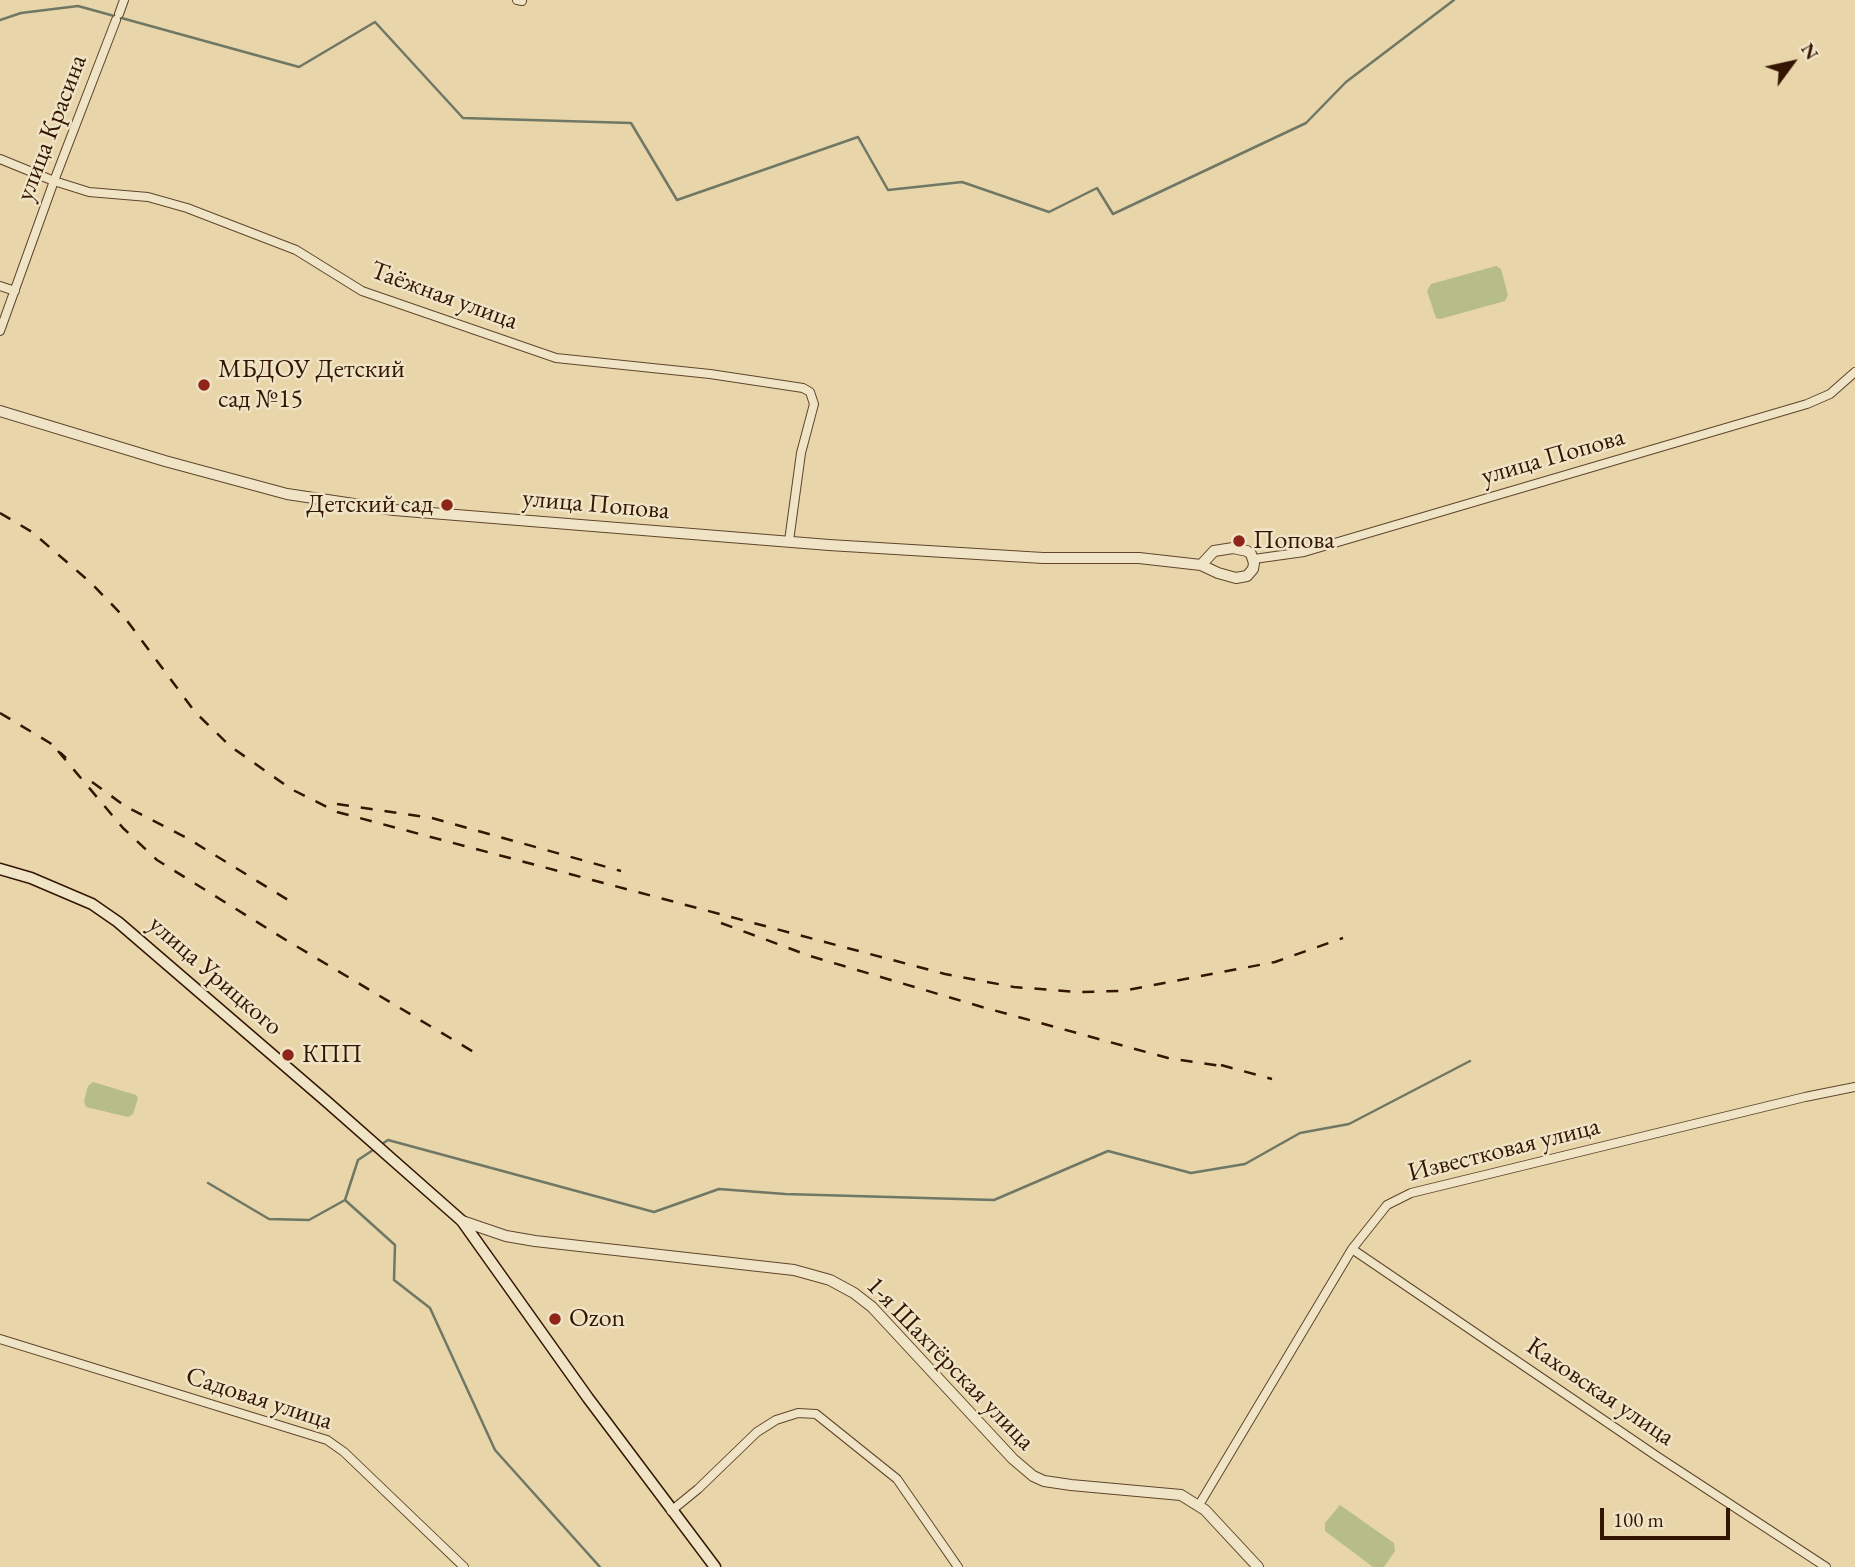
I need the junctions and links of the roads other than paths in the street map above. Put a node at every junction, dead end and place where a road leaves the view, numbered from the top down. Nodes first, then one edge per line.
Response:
1 (124, 0) edge
2 (0, 159) edge
3 (54, 181) junction
4 (0, 286) edge
5 (15, 291) junction
6 (0, 331) edge
7 (1855, 372) edge
8 (0, 411) edge
9 (789, 541) junction
10 (1254, 559) junction
11 (1201, 565) junction
12 (0, 869) edge
13 (1855, 1087) edge
14 (462, 1221) junction
15 (1352, 1249) junction
16 (0, 1339) edge
17 (1199, 1505) junction
18 (671, 1511) junction
19 (710, 1565) edge
20 (464, 1567) edge
21 (958, 1567) edge
22 (1258, 1567) edge
23 (1826, 1567) edge

1 - 3 street, улица Красина
2 - 3 street, Таёжная улица
3 - 5 street, улица Красина
3 - 9 street, Таёжная улица
4 - 5 street
5 - 6 street, улица Красина
7 - 10 street, улица Попова
8 - 9 street, улица Попова
9 - 11 street, улица Попова
10 - 11 street, улица Попова
10 - 11 street, улица Попова
12 - 14 main road, улица Урицкого
13 - 15 street, Известковая улица
14 - 17 street, 1-я Шахтёрская улица
14 - 18 main road, улица Урицкого
15 - 17 street, Известковая улица
15 - 23 street, Каховская улица
16 - 20 street, Садовая улица
17 - 22 street
18 - 19 main road, улица Урицкого
18 - 21 street

